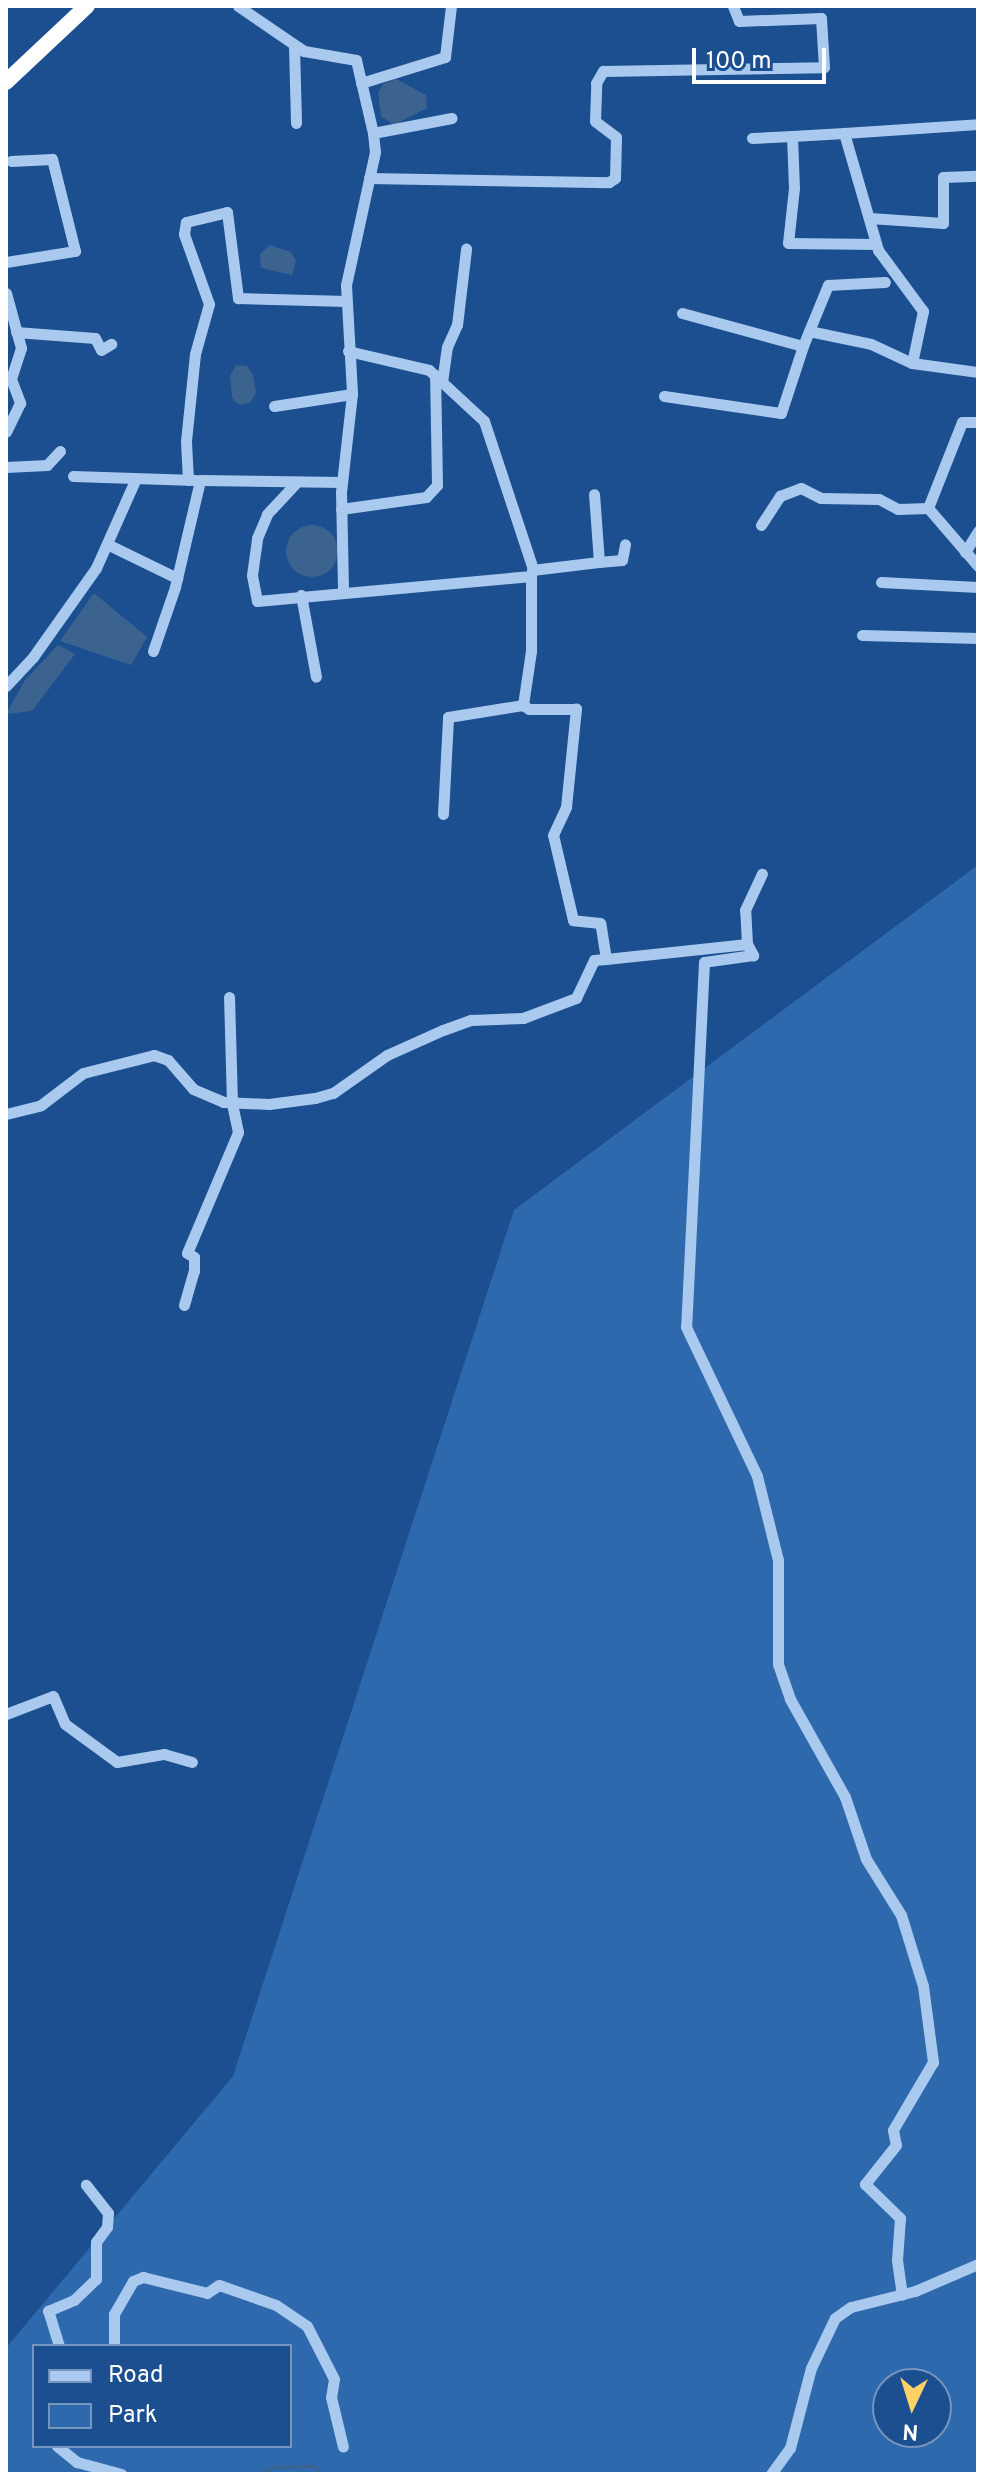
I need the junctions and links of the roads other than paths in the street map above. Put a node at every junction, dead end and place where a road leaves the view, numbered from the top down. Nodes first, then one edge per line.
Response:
1 (87, 6) edge
2 (238, 6) edge
3 (451, 6) edge
4 (733, 6) edge
5 (821, 12) edge
6 (294, 46) junction
7 (6, 82) edge
8 (361, 83) junction
9 (452, 118) dead end
10 (296, 123) dead end
11 (978, 124) edge
12 (373, 133) junction
13 (844, 133) junction
14 (792, 136) junction
15 (752, 138) dead end
16 (11, 161) dead end
17 (978, 176) edge
18 (369, 178) junction
19 (870, 218) junction
20 (876, 244) junction
21 (466, 249) dead end
22 (6, 262) edge
23 (885, 282) dead end
24 (6, 293) edge
25 (346, 301) junction
26 (8, 312) edge
27 (682, 313) dead end
28 (809, 331) junction
29 (16, 332) junction
30 (111, 344) dead end
31 (803, 346) junction
32 (348, 351) junction
33 (912, 363) junction
34 (978, 372) edge
35 (439, 379) junction
36 (352, 394) junction
37 (664, 396) dead end
38 (274, 406) dead end
39 (978, 422) edge
40 (6, 432) edge
41 (60, 451) dead end
42 (6, 467) edge
43 (73, 476) dead end
44 (136, 478) junction
45 (194, 480) junction
46 (342, 482) junction
47 (296, 483) junction
48 (594, 494) dead end
49 (928, 508) junction
50 (341, 509) junction
51 (761, 525) dead end
52 (978, 531) edge
53 (625, 544) dead end
54 (109, 545) junction
55 (965, 552) junction
56 (599, 562) junction
57 (978, 566) edge
58 (532, 571) junction
59 (177, 578) junction
60 (881, 582) dead end
61 (978, 587) edge
62 (343, 591) junction
63 (301, 595) junction
64 (862, 635) dead end
65 (978, 638) edge
66 (153, 651) dead end
67 (316, 677) dead end
68 (6, 686) edge
69 (523, 705) junction
70 (443, 814) dead end
71 (762, 874) dead end
72 (747, 944) junction
73 (606, 959) junction
74 (229, 997) dead end
75 (232, 1103) junction
76 (6, 1114) edge
77 (184, 1305) dead end
78 (6, 1714) edge
79 (192, 1762) dead end
80 (86, 2185) dead end
81 (978, 2264) edge
82 (902, 2295) junction
83 (58, 2344) edge
84 (114, 2344) edge
85 (343, 2447) dead end
86 (60, 2448) edge
87 (121, 2474) edge
88 (771, 2474) edge

1 - 7 highway
2 - 6 street
3 - 8 street
4 - 5 street
5 - 18 street
6 - 8 street
6 - 10 street
8 - 12 street
9 - 12 street
11 - 13 street
12 - 18 street
13 - 14 street
13 - 19 street
14 - 15 street
14 - 20 street
16 - 22 street
17 - 19 street
18 - 25 street
19 - 20 street
20 - 33 street
21 - 35 street
23 - 28 street
24 - 26 street
25 - 32 street
25 - 45 street
26 - 29 street
27 - 31 street
28 - 31 street
28 - 33 street
29 - 30 street
29 - 40 street
31 - 37 street
32 - 35 street
32 - 36 street
33 - 34 street
35 - 50 street
35 - 58 street
36 - 38 street
36 - 46 street
39 - 49 street
41 - 42 street
43 - 44 street
44 - 45 street
44 - 54 street
45 - 47 street
45 - 59 street
46 - 47 street
46 - 50 street
47 - 63 street
48 - 56 street
49 - 51 street
49 - 55 street
50 - 62 street
52 - 55 street
53 - 56 street
54 - 59 street
54 - 68 street
55 - 57 street
56 - 58 street
58 - 62 street
58 - 69 street
59 - 66 street
60 - 61 street
62 - 63 street
63 - 67 street
64 - 65 street
69 - 70 street
69 - 73 street
71 - 72 street
72 - 73 street
72 - 82 street
73 - 75 street
74 - 75 street
75 - 76 street
75 - 77 street
78 - 79 street
80 - 83 street
81 - 82 street
82 - 88 street
84 - 85 street
86 - 87 street

